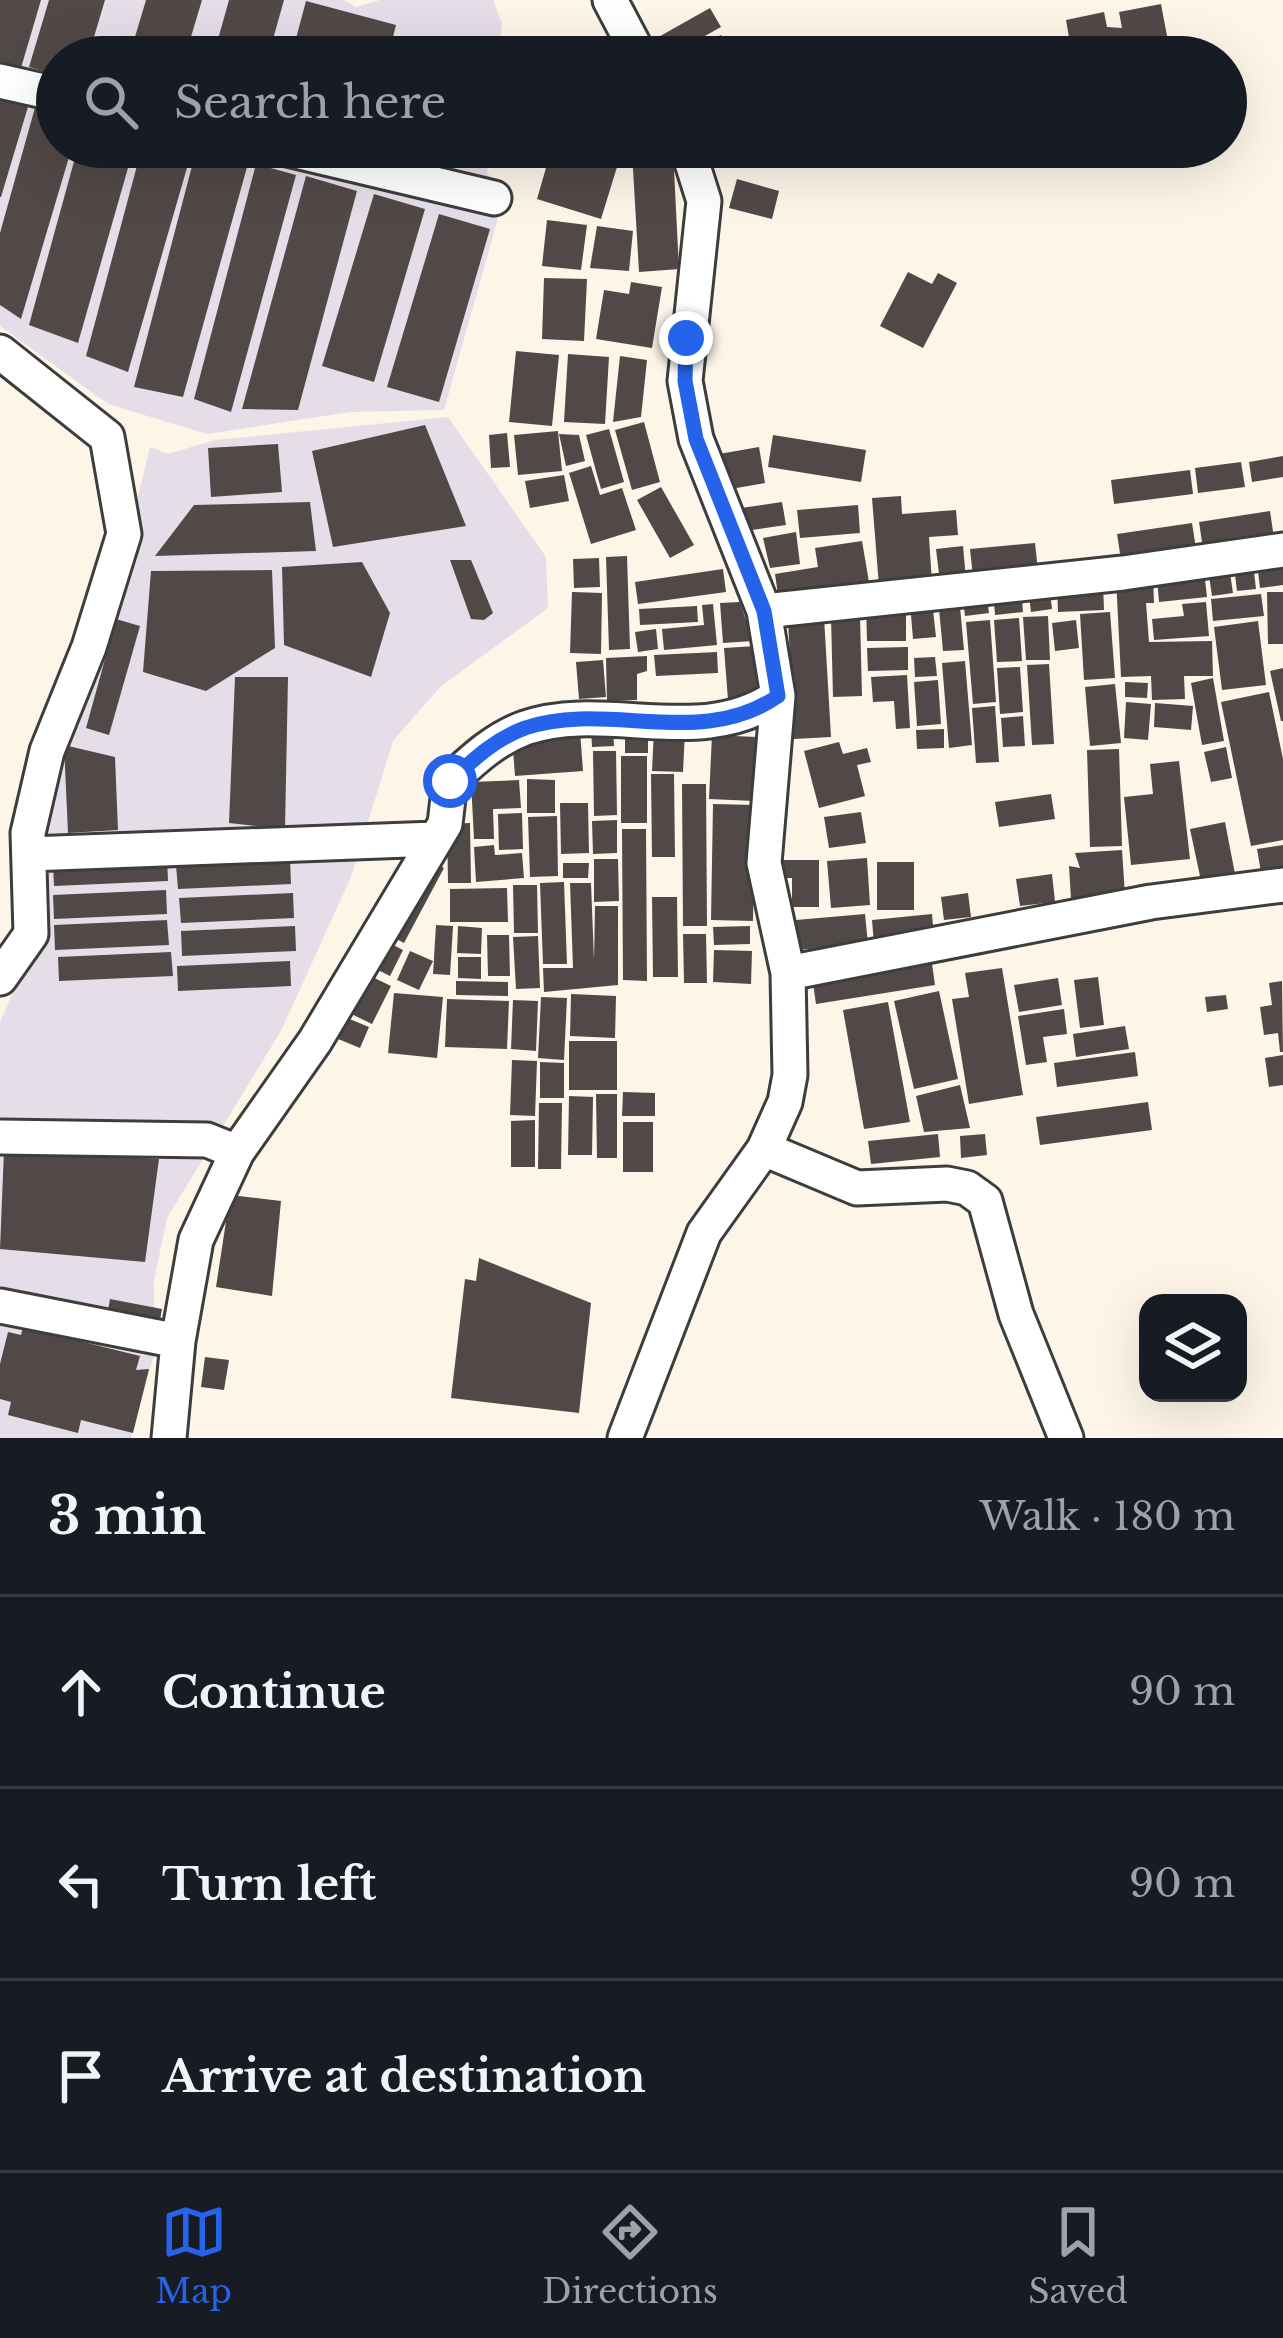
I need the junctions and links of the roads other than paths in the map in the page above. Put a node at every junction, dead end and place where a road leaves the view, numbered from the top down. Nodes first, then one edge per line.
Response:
1 (610, 0) edge
2 (629, 36) edge
3 (0, 81) edge
4 (36, 89) edge
5 (368, 168) edge
6 (694, 168) edge
7 (494, 198) dead end
8 (0, 352) edge
9 (1283, 550) edge
10 (764, 611) junction
11 (778, 696) junction
12 (435, 839) junction
13 (29, 854) junction
14 (1283, 885) edge
15 (788, 973) junction
16 (0, 978) edge
17 (0, 1137) edge
18 (764, 1149) junction
19 (237, 1152) junction
20 (0, 1306) edge
21 (178, 1341) junction
22 (169, 1438) edge
23 (625, 1438) edge
24 (1066, 1438) edge

1 - 2 street
3 - 4 street
5 - 7 street
6 - 10 street
8 - 13 street
9 - 10 street
10 - 11 street
11 - 12 street
11 - 15 street
12 - 13 street
12 - 19 street
13 - 16 street
14 - 15 street
15 - 18 street
17 - 19 street
18 - 23 street
18 - 24 street
19 - 21 street
20 - 21 street
21 - 22 street

